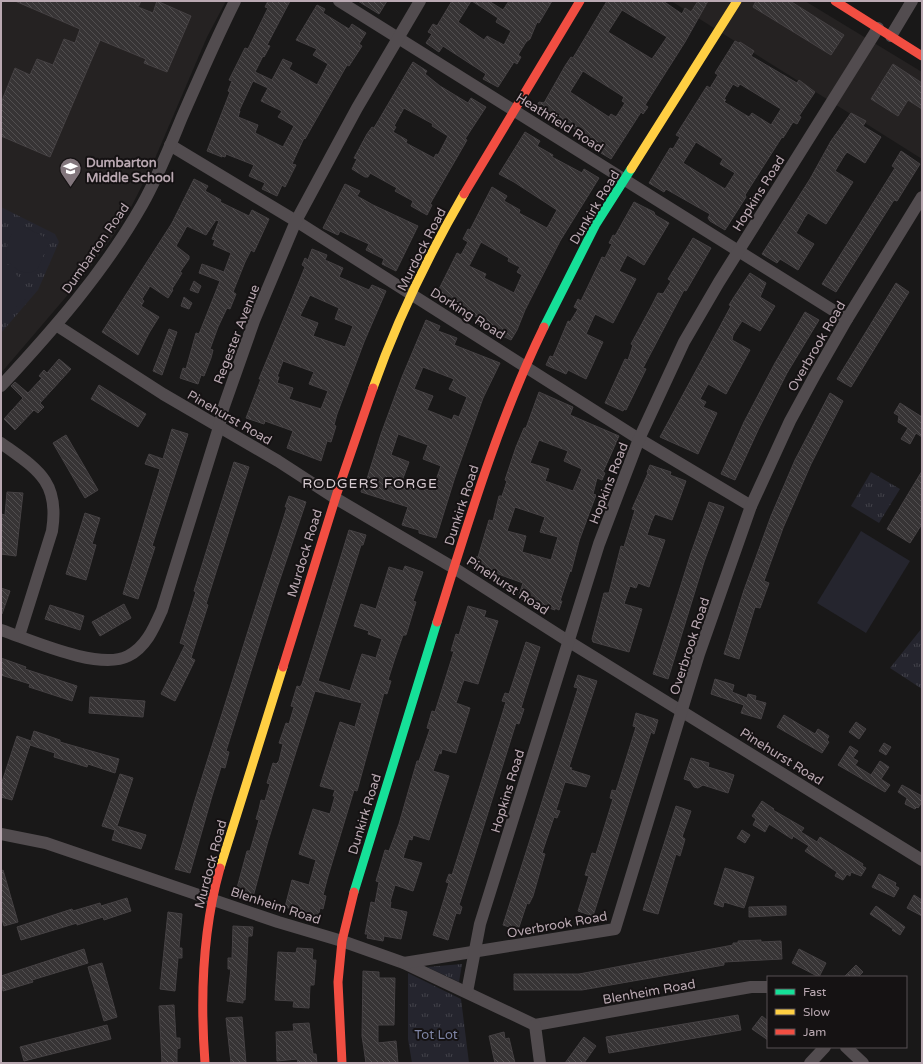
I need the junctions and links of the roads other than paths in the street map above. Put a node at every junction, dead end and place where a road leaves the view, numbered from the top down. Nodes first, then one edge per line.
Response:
1 (235, 1) edge
2 (339, 1) edge
3 (420, 1) edge
4 (580, 1) edge
5 (737, 1) edge
6 (835, 1) edge
7 (912, 1) edge
8 (878, 28) junction
9 (891, 36) junction
10 (397, 37) junction
11 (922, 56) edge
12 (513, 110) junction
13 (170, 145) junction
14 (625, 180) junction
15 (922, 197) edge
16 (296, 221) junction
17 (738, 250) junction
18 (412, 295) junction
19 (847, 319) junction
20 (56, 325) junction
21 (525, 366) junction
22 (1, 386) edge
23 (219, 427) junction
24 (639, 439) junction
25 (1, 443) edge
26 (335, 498) junction
27 (751, 506) junction
28 (454, 568) junction
29 (1, 630) edge
30 (20, 636) junction
31 (568, 641) junction
32 (683, 711) junction
33 (1, 834) edge
34 (922, 860) edge
35 (212, 899) junction
36 (342, 941) junction
37 (473, 953) junction
38 (404, 964) junction
39 (767, 987) edge
40 (467, 992) junction
41 (535, 1025) junction
42 (824, 1048) edge
43 (847, 1048) edge
44 (205, 1063) edge
45 (342, 1063) edge
46 (540, 1063) edge
47 (810, 1063) edge
48 (864, 1063) edge

1 - 13 street, Dumbarton Road
2 - 10 street, Heathfield Road
3 - 10 street, Regester Avenue
4 - 12 street, Murdock Road
5 - 14 street, Dunkirk Road
6 - 8 street
7 - 9 street
8 - 9 street
8 - 17 street, Hopkins Road
9 - 11 street
10 - 12 street, Heathfield Road
10 - 16 street, Regester Avenue
12 - 14 street, Heathfield Road
12 - 18 street, Murdock Road
13 - 16 street, Dorking Road
13 - 20 street, Dumbarton Road
14 - 17 street, Heathfield Road
14 - 21 street, Dunkirk Road
15 - 19 street, Overbrook Road
16 - 18 street, Dorking Road
16 - 23 street, Regester Avenue
17 - 19 street, Heathfield Road
17 - 24 street, Hopkins Road
18 - 21 street, Dorking Road
18 - 26 street, Murdock Road
19 - 27 street, Overbrook Road
20 - 22 street, Dumbarton Road
20 - 23 street, Pinehurst Road
21 - 24 street, Dorking Road
21 - 28 street, Dunkirk Road
23 - 26 street, Pinehurst Road
23 - 30 street, Regester Avenue
24 - 27 street, Dorking Road
24 - 31 street, Hopkins Road
25 - 30 street
26 - 28 street, Pinehurst Road
26 - 35 street, Murdock Road
27 - 32 street, Overbrook Road
28 - 31 street, Pinehurst Road
28 - 36 street, Dunkirk Road
29 - 30 street, Regester Avenue
31 - 32 street, Pinehurst Road
31 - 37 street, Hopkins Road
32 - 34 street, Pinehurst Road
32 - 37 street, Overbrook Road
33 - 35 street, Blenheim Road
35 - 36 street, Blenheim Road
35 - 44 street, Murdock Road
36 - 38 street, Blenheim Road
36 - 45 street, Dunkirk Road
37 - 38 street, Overbrook Road
37 - 40 street, Hopkins Road
38 - 40 street, Blenheim Road
39 - 41 street, Blenheim Road
40 - 41 street, Blenheim Road
41 - 46 street
42 - 47 street
43 - 48 street

